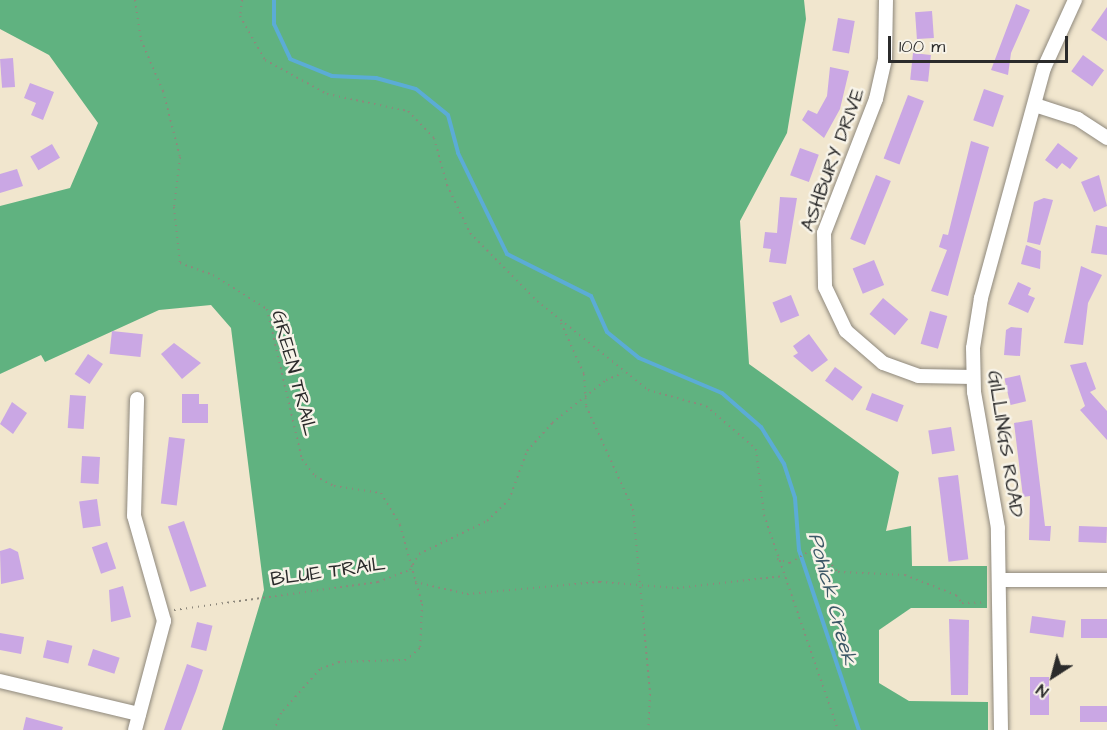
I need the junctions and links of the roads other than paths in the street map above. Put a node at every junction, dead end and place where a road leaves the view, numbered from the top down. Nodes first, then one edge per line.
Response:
1 (886, 0) edge
2 (1075, 0) edge
3 (1035, 105) junction
4 (1107, 138) edge
5 (973, 377) junction
6 (137, 399) dead end
7 (1002, 580) junction
8 (1107, 580) edge
9 (0, 681) edge
10 (140, 714) junction
11 (135, 730) edge
12 (1001, 730) edge

1 - 5 street, ASHBURY DRIVE
2 - 3 street, GILLINGS ROAD
3 - 4 street
3 - 5 street, GILLINGS ROAD
5 - 7 street, GILLINGS ROAD
6 - 10 street
7 - 8 street
7 - 12 street, GILLINGS ROAD
9 - 10 street
10 - 11 street

